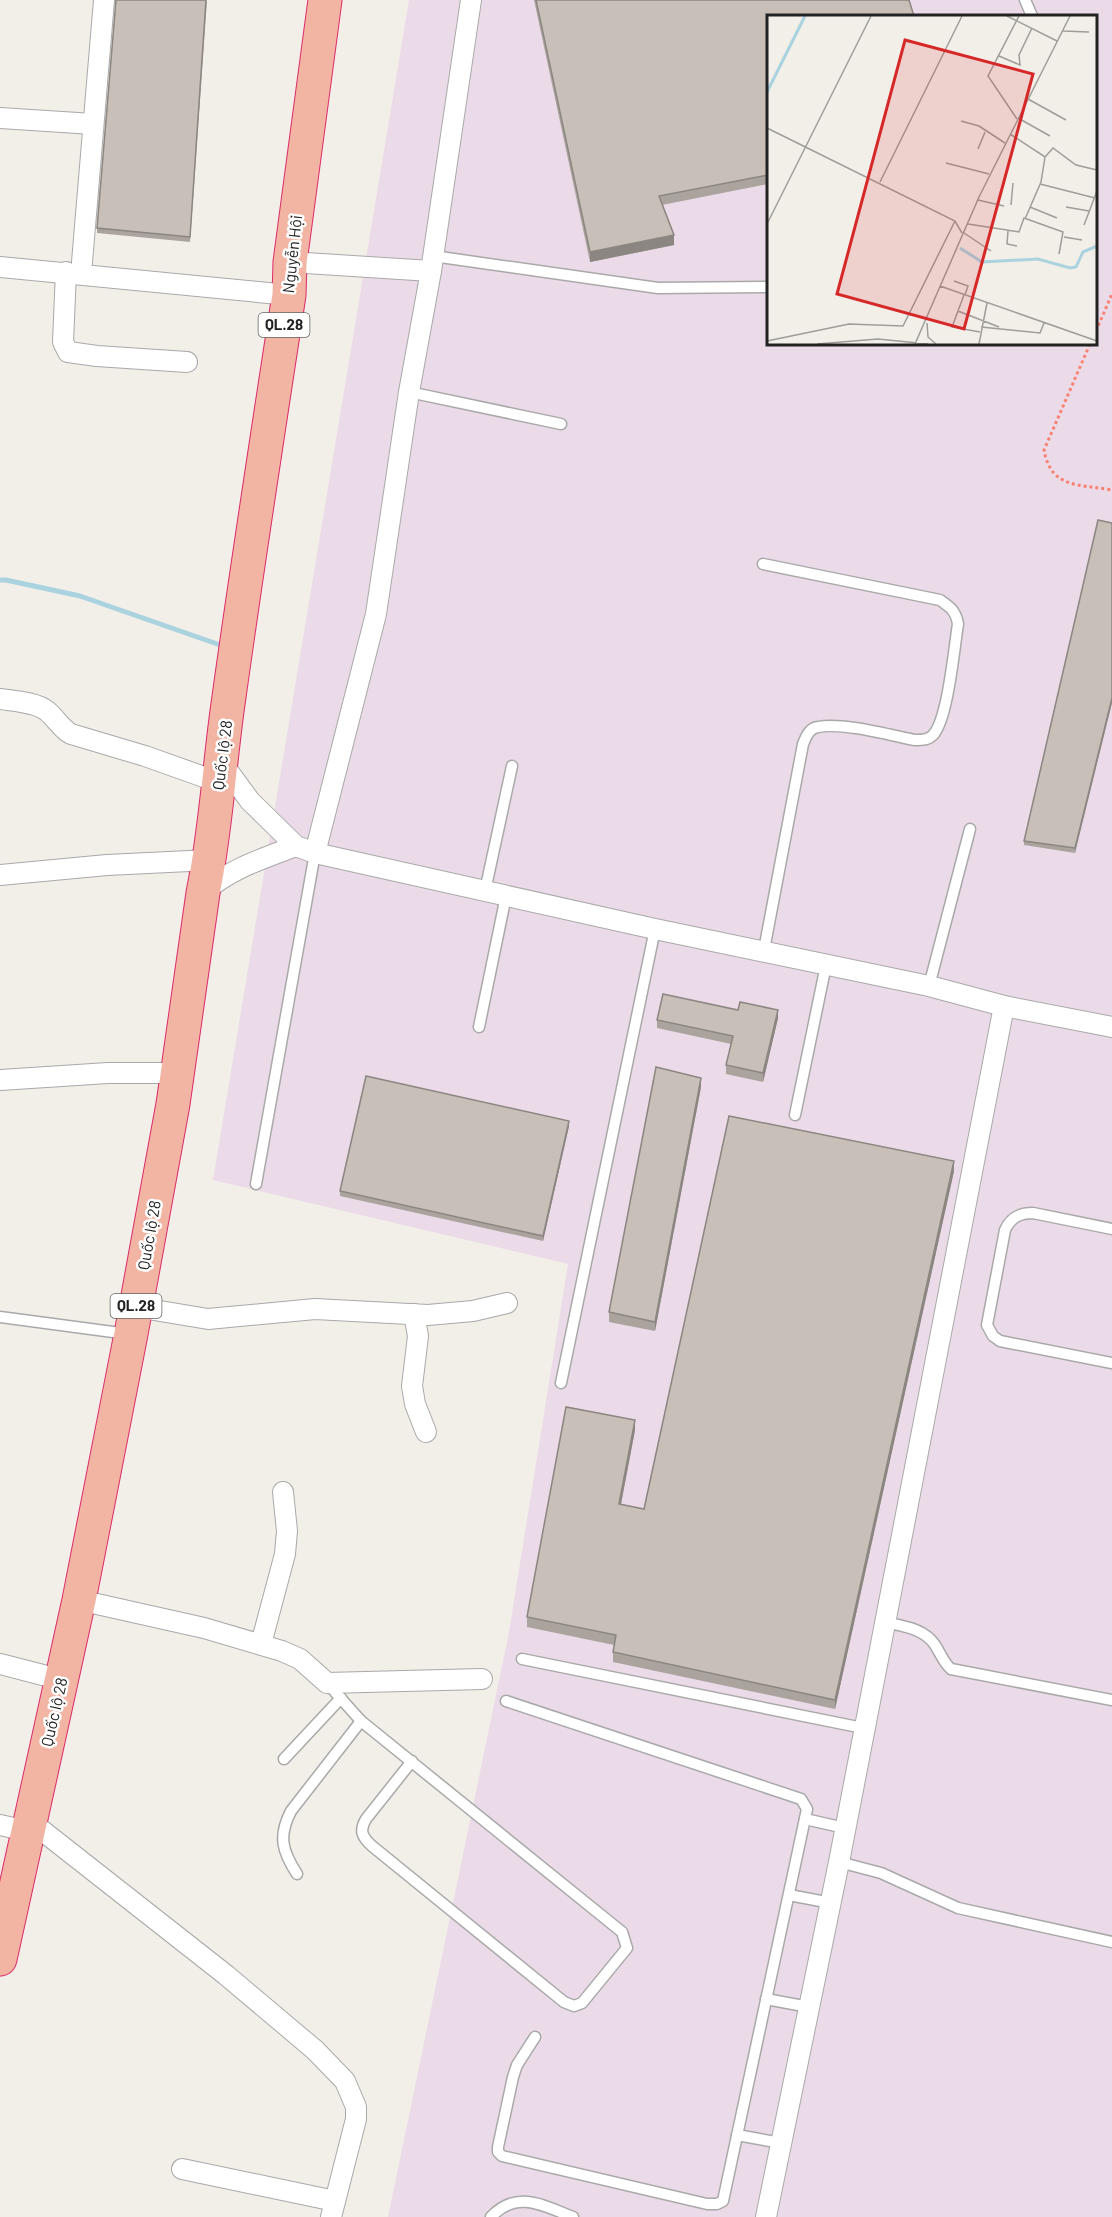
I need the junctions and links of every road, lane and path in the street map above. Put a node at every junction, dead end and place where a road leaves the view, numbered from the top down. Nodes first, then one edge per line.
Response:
1 (104, 0) edge
2 (471, 0) edge
3 (1024, 0) edge
4 (324, 1) edge
5 (1032, 15) edge
6 (0, 118) edge
7 (93, 124) junction
8 (290, 262) junction
9 (432, 264) junction
10 (0, 267) edge
11 (73, 273) junction
12 (767, 287) edge
13 (1112, 294) edge
14 (289, 295) junction
15 (1097, 328) edge
16 (1090, 345) edge
17 (187, 362) dead end
18 (409, 392) junction
19 (561, 424) dead end
20 (1112, 490) edge
21 (763, 564) dead end
22 (236, 647) joint
23 (0, 699) edge
24 (512, 766) dead end
25 (219, 771) junction
26 (970, 829) dead end
27 (296, 846) junction
28 (315, 853) junction
29 (210, 860) junction
30 (0, 875) edge
31 (485, 891) junction
32 (203, 893) junction
33 (506, 896) junction
34 (655, 928) junction
35 (764, 950) junction
36 (826, 965) junction
37 (929, 986) junction
38 (1004, 1006) junction
39 (479, 1027) dead end
40 (1112, 1027) edge
41 (177, 1073) junction
42 (0, 1080) edge
43 (795, 1115) dead end
44 (256, 1184) dead end
45 (1112, 1229) edge
46 (507, 1303) dead end
47 (414, 1314) junction
48 (0, 1317) edge
49 (133, 1321) junction
50 (1112, 1363) edge
51 (561, 1383) dead end
52 (426, 1432) dead end
53 (283, 1492) dead end
54 (79, 1600) junction
55 (884, 1622) junction
56 (261, 1644) junction
57 (522, 1659) dead end
58 (0, 1664) edge
59 (482, 1679) dead end
60 (62, 1680) junction
61 (327, 1683) junction
62 (341, 1698) junction
63 (1112, 1700) edge
64 (506, 1701) dead end
65 (361, 1721) junction
66 (863, 1728) junction
67 (284, 1759) dead end
68 (412, 1761) junction
69 (805, 1819) junction
70 (19, 1825) edge
71 (845, 1828) junction
72 (839, 1862) junction
73 (297, 1874) dead end
74 (789, 1895) junction
75 (831, 1903) junction
76 (1112, 1942) edge
77 (0, 1959) edge
78 (766, 1999) junction
79 (809, 2007) junction
80 (535, 2037) dead end
81 (737, 2135) junction
82 (781, 2143) junction
83 (182, 2169) dead end
84 (333, 2209) edge
85 (491, 2217) edge
86 (573, 2217) edge
87 (766, 2217) edge

1 - 7 street
2 - 9 street
3 - 5 lane
4 - 8 highway, Nguyễn Hội / QL.28
6 - 7 street
7 - 11 street
8 - 9 street
8 - 14 highway, Nguyễn Hội / QL.28
9 - 12 lane
9 - 18 street
10 - 11 street
11 - 14 street
11 - 17 street
13 - 15 path
14 - 22 highway, Nguyễn Hội / QL.28
16 - 20 path
18 - 19 lane
18 - 28 street
21 - 35 lane
22 - 25 highway, Quốc lộ 28 / QL.28
23 - 25 street
24 - 31 lane
25 - 27 street
25 - 29 highway, Quốc lộ 28 / QL.28
26 - 37 lane
27 - 28 street
27 - 32 street
28 - 31 street
28 - 44 lane
29 - 30 street
29 - 32 highway, Quốc lộ 28 / QL.28
31 - 33 street
32 - 41 highway, Quốc lộ 28 / QL.28
33 - 34 street
33 - 39 lane
34 - 35 street
34 - 51 lane
35 - 36 street
36 - 37 street
36 - 43 lane
37 - 38 street
38 - 40 street
38 - 55 street
41 - 42 street
41 - 49 highway, Quốc lộ 28 / QL.28
45 - 50 lane
46 - 47 street
47 - 49 street
47 - 52 street
48 - 49 lane
49 - 54 highway, Quốc lộ 28 / QL.28
53 - 56 street
54 - 56 street
54 - 60 highway, Quốc lộ 28 / QL.28
55 - 63 lane
55 - 66 street
56 - 61 street
57 - 66 lane
58 - 60 street
59 - 61 street
60 - 70 highway, Quốc lộ 28 / QL.28
61 - 62 lane
62 - 65 lane
62 - 67 lane
64 - 69 lane
65 - 68 lane
65 - 73 lane
66 - 71 street
68 - 68 lane
69 - 71 lane
69 - 74 lane
70 - 77 highway, Quốc lộ 28 / QL.28
70 - 84 street
71 - 72 street
72 - 75 street
72 - 76 lane
74 - 75 lane
74 - 78 lane
75 - 79 street
78 - 79 lane
78 - 81 lane
79 - 82 street
80 - 81 lane
81 - 82 lane
82 - 87 street
83 - 84 street
85 - 86 lane

